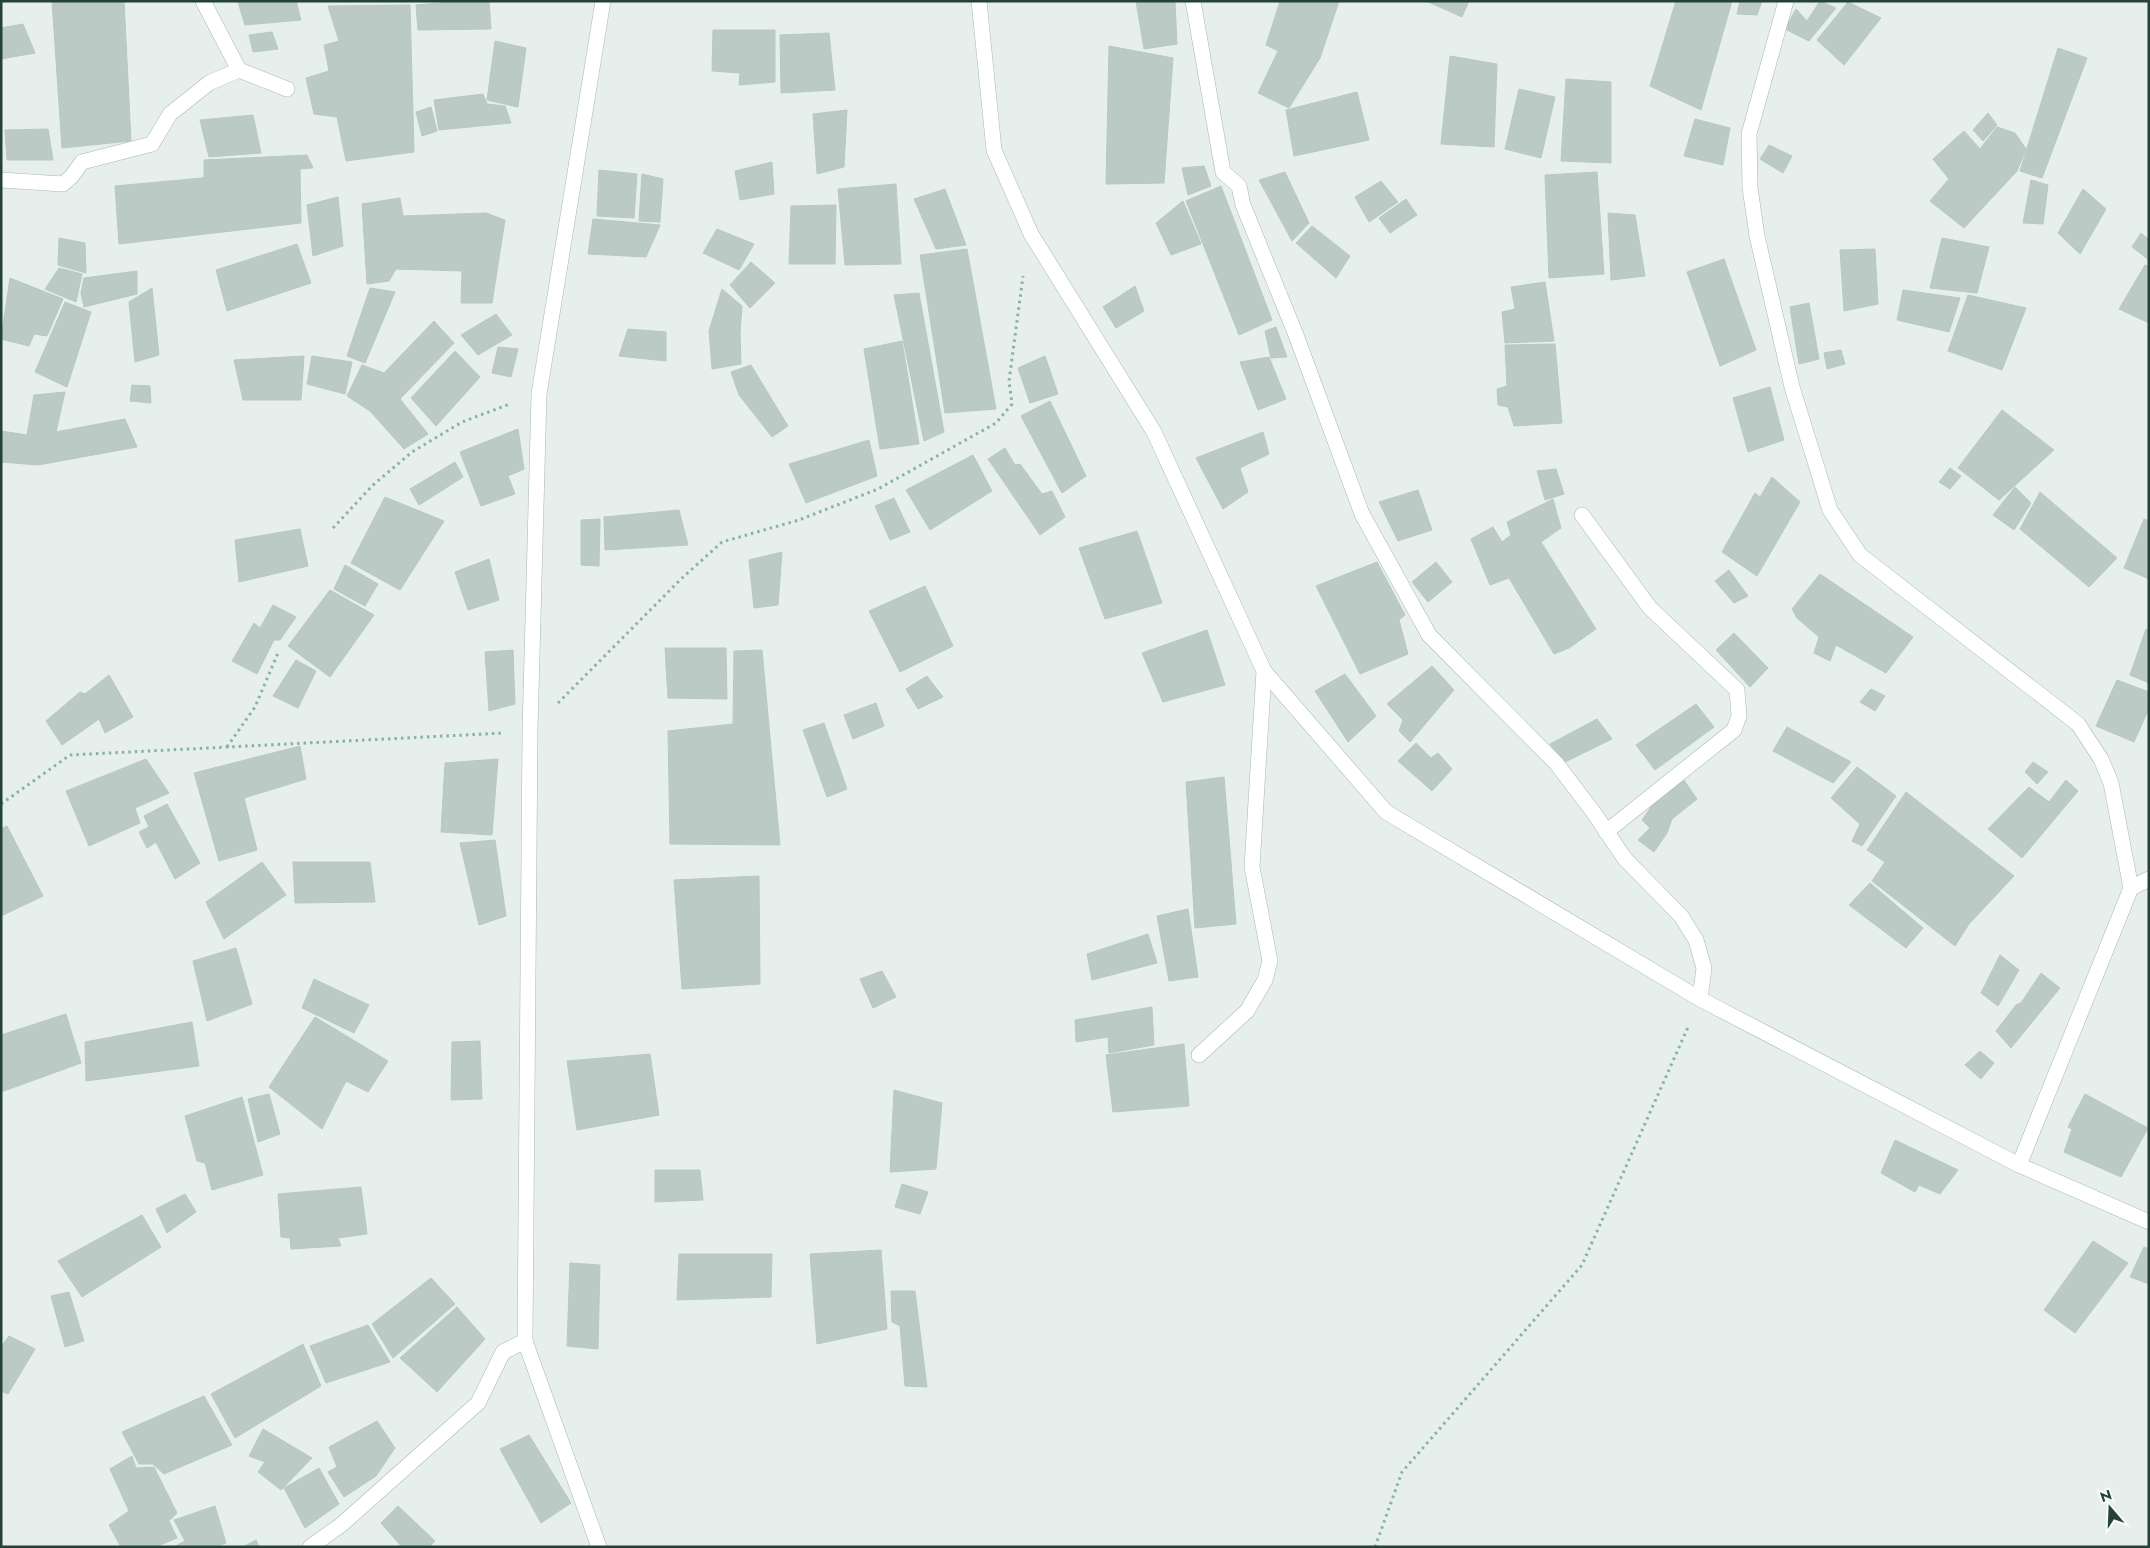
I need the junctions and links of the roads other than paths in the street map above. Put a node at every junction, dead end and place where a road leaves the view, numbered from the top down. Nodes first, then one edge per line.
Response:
1 (203, 1) edge
2 (603, 1) edge
3 (979, 1) edge
4 (1193, 1) edge
5 (1786, 1) edge
6 (239, 70) junction
7 (287, 89) dead end
8 (1, 180) edge
9 (1582, 515) dead end
10 (1264, 671) junction
11 (1606, 832) junction
12 (2149, 879) edge
13 (2131, 888) junction
14 (1700, 999) junction
15 (1199, 1055) dead end
16 (2019, 1165) junction
17 (2149, 1222) edge
18 (525, 1341) junction
19 (310, 1547) edge
20 (599, 1547) edge

1 - 6 street
2 - 18 street
3 - 10 street
4 - 11 street
5 - 13 street
6 - 7 street
6 - 8 street
9 - 11 street
10 - 14 street
10 - 15 street
11 - 14 street
12 - 13 street
13 - 16 street
14 - 16 street
16 - 17 street
18 - 19 street
18 - 20 street

